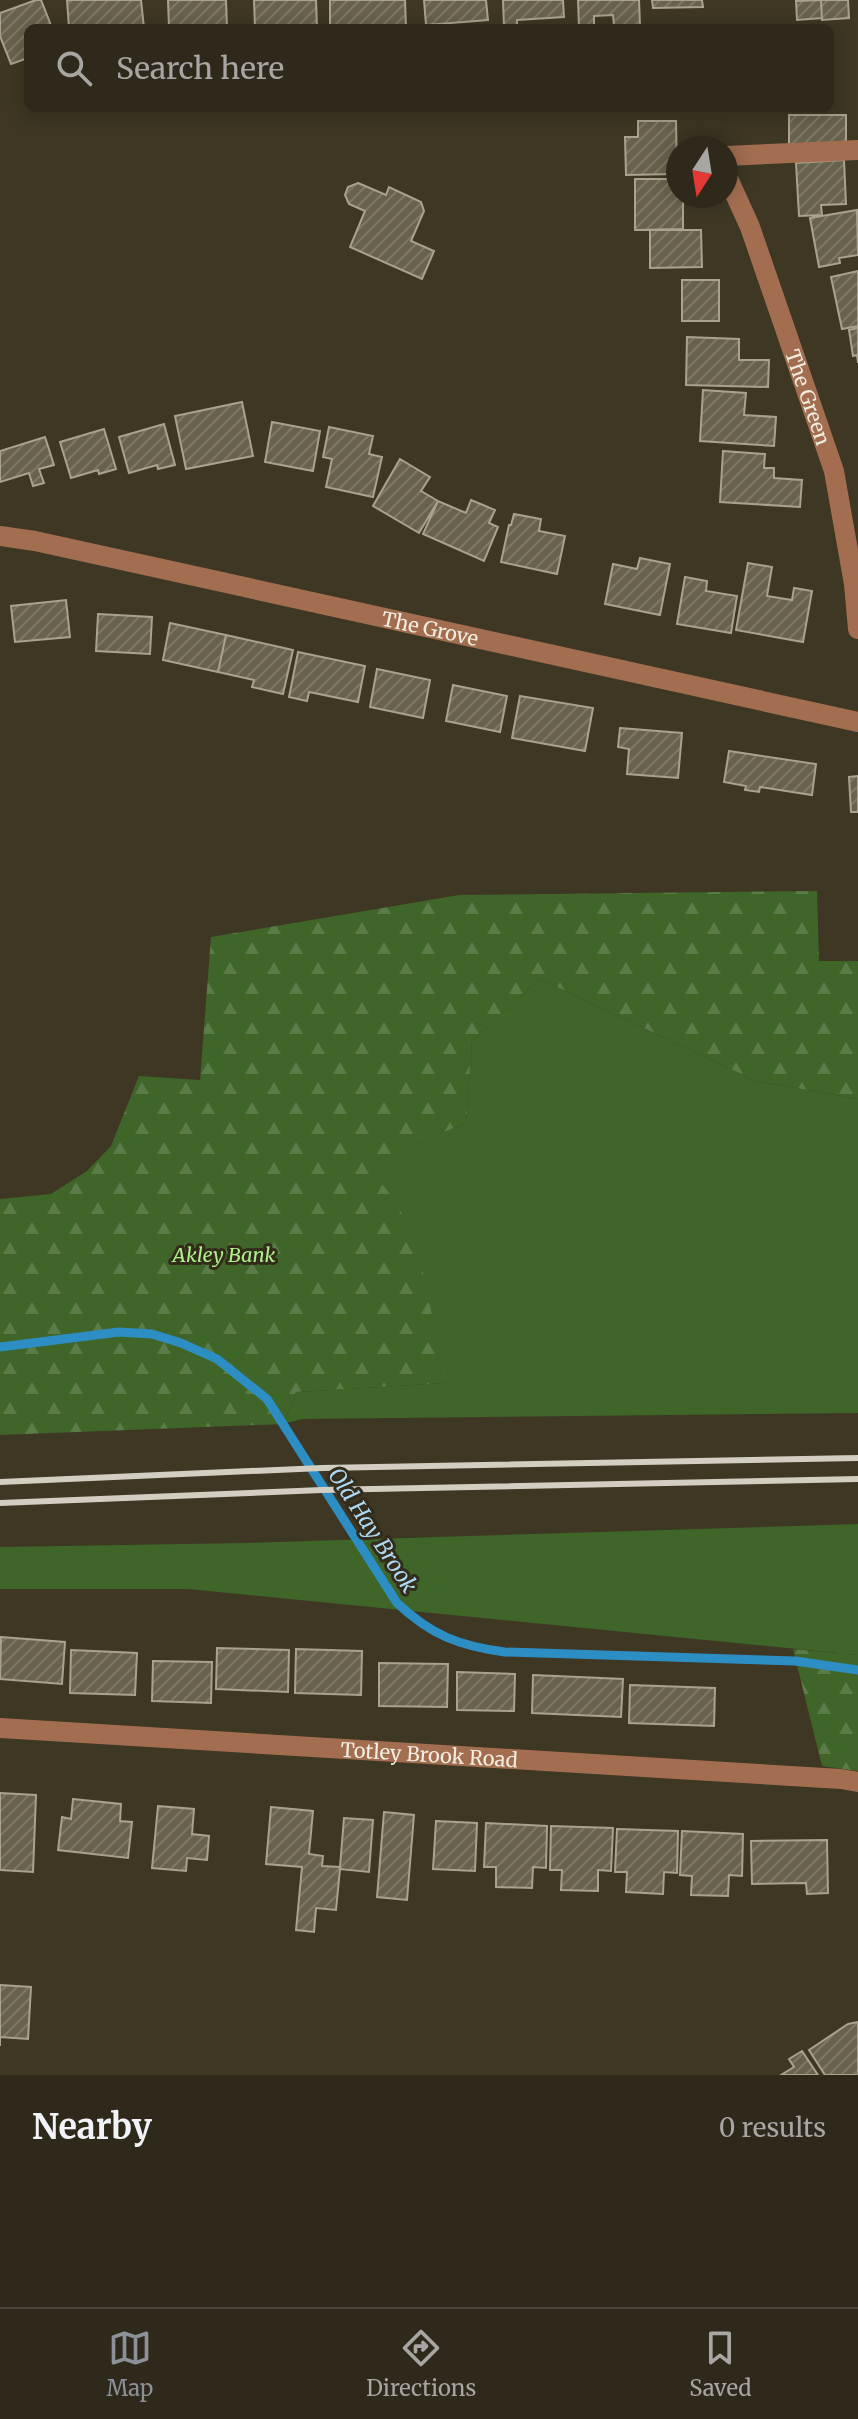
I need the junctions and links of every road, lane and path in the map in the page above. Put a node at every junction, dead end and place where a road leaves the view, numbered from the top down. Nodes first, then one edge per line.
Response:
1 (738, 148) edge
2 (858, 150) edge
3 (738, 200) edge
4 (0, 536) edge
5 (858, 629) edge
6 (858, 722) edge
7 (0, 1728) edge
8 (858, 1782) edge

1 - 2 street
3 - 5 street, The Green
4 - 6 street, The Grove
7 - 8 street, Totley Brook Road

